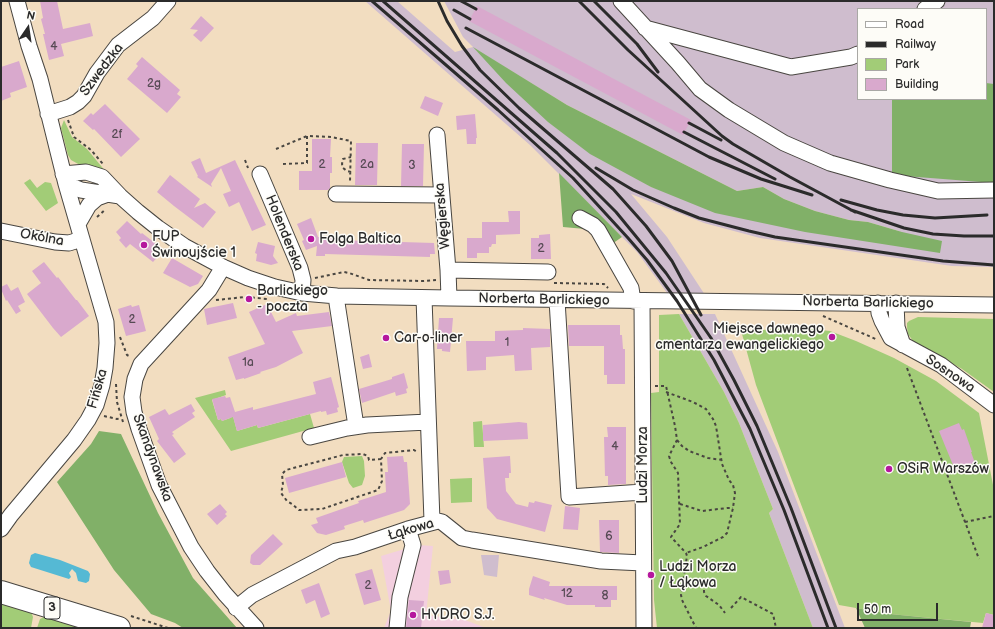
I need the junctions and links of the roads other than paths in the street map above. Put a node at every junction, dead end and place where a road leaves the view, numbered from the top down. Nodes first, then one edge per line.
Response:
1 (17, 1) edge
2 (168, 1) edge
3 (621, 1) edge
4 (937, 1) edge
5 (926, 8) edge
6 (645, 28) junction
7 (857, 54) edge
8 (48, 114) junction
9 (437, 135) dead end
10 (260, 174) dead end
11 (65, 179) junction
12 (994, 190) edge
13 (336, 194) dead end
14 (114, 195) junction
15 (441, 195) junction
16 (580, 218) dead end
17 (78, 224) junction
18 (1, 231) edge
19 (82, 239) junction
20 (223, 267) junction
21 (448, 275) junction
22 (548, 277) road end
23 (303, 286) junction
24 (337, 296) junction
25 (424, 298) junction
26 (449, 298) junction
27 (557, 300) junction
28 (638, 301) junction
29 (878, 303) junction
30 (896, 303) junction
31 (994, 305) edge
32 (903, 346) junction
33 (994, 404) edge
34 (428, 422) junction
35 (356, 426) junction
36 (310, 437) dead end
37 (643, 492) junction
38 (6, 518) edge
39 (432, 522) junction
40 (1, 529) edge
41 (408, 529) junction
42 (643, 563) junction
43 (1, 592) edge
44 (236, 608) junction
45 (111, 627) edge
46 (256, 628) edge
47 (398, 628) edge
48 (644, 628) edge

1 - 8 street
2 - 8 street, Szwedzka
3 - 6 street
4 - 5 street
6 - 7 street
6 - 12 street
8 - 11 street
9 - 15 street, Węgierska
10 - 23 street, Holenderska
11 - 14 street, Norberta Barlickiego
11 - 17 street
13 - 15 street
14 - 17 street
14 - 20 street, Norberta Barlickiego
15 - 21 street, Węgierska
16 - 28 street, Ludzi Morza
17 - 19 street
18 - 19 street, Okólna
19 - 38 street, Fińska
20 - 23 street, Norberta Barlickiego
20 - 44 street, Skandynawska
21 - 22 street
21 - 26 street, Węgierska
23 - 24 street, Norberta Barlickiego
24 - 25 street, Norberta Barlickiego
24 - 35 street
25 - 26 street, Norberta Barlickiego
25 - 34 street
26 - 27 street, Norberta Barlickiego
27 - 28 street, Norberta Barlickiego
27 - 37 street
28 - 29 street, Norberta Barlickiego
28 - 37 street, Ludzi Morza
29 - 30 street, Norberta Barlickiego
29 - 32 street, Sosnowa
30 - 31 street, Norberta Barlickiego
30 - 32 street
32 - 33 street, Sosnowa
34 - 35 street
34 - 39 street
35 - 36 street
37 - 42 street, Ludzi Morza
38 - 40 street, Fińska
39 - 41 street, Łąkowa
39 - 42 street, Łąkowa
41 - 44 street, Łąkowa
41 - 47 street
42 - 48 street, Ludzi Morza
43 - 45 highway, 3
44 - 46 street, Skandynawska

